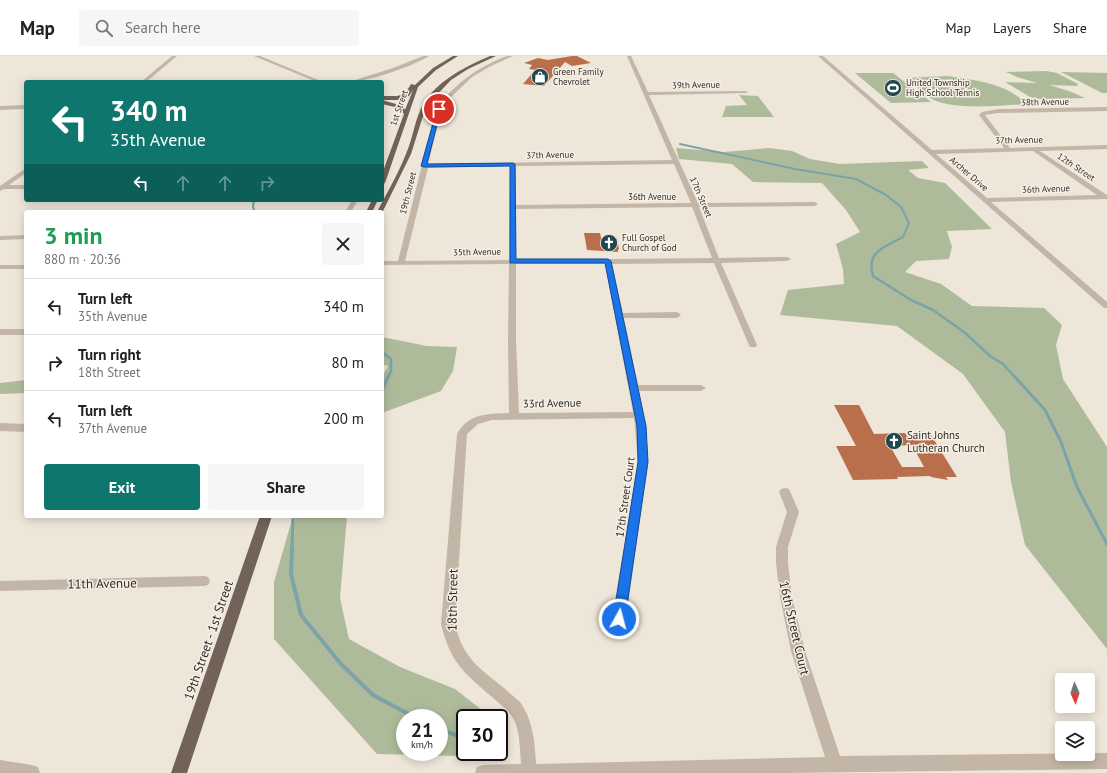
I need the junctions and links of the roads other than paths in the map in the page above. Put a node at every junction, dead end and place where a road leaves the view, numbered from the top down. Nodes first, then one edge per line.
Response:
1 (175, 56) edge
2 (256, 56) edge
3 (427, 56) edge
4 (456, 56) edge
5 (482, 56) edge
6 (511, 56) edge
7 (629, 56) edge
8 (820, 56) edge
9 (496, 58) edge
10 (447, 61) junction
11 (145, 80) edge
12 (315, 80) edge
13 (359, 80) edge
14 (437, 90) junction
15 (746, 92) dead end
16 (646, 94) junction
17 (431, 97) junction
18 (384, 100) edge
19 (384, 100) edge
20 (384, 101) edge
21 (410, 102) junction
22 (24, 107) edge
23 (0, 108) edge
24 (1107, 109) edge
25 (406, 114) junction
26 (412, 144) junction
27 (1107, 147) edge
28 (1034, 149) junction
29 (1008, 150) junction
30 (931, 152) junction
31 (676, 162) junction
32 (513, 164) junction
33 (424, 166) junction
34 (24, 172) edge
35 (384, 177) edge
36 (24, 187) edge
37 (2, 188) edge
38 (1106, 198) edge
39 (986, 200) junction
40 (815, 204) dead end
41 (695, 205) junction
42 (512, 207) junction
43 (381, 210) edge
44 (24, 237) edge
45 (0, 238) edge
46 (787, 259) dead end
47 (717, 260) junction
48 (513, 261) junction
49 (608, 261) junction
50 (384, 263) edge
51 (401, 263) junction
52 (0, 267) edge
53 (24, 267) edge
54 (1107, 306) edge
55 (677, 315) dead end
56 (619, 316) junction
57 (0, 332) edge
58 (24, 332) edge
59 (753, 345) dead end
60 (633, 388) junction
61 (701, 388) dead end
62 (639, 414) junction
63 (514, 416) junction
64 (467, 425) joint
65 (0, 427) edge
66 (24, 428) edge
67 (785, 492) dead end
68 (265, 518) edge
69 (204, 581) dead end
70 (0, 586) edge
71 (619, 619) dead end
72 (1107, 760) edge
73 (835, 764) junction
74 (0, 768) edge
75 (771, 769) edge
76 (529, 771) junction
77 (32, 773) edge
78 (179, 773) edge
79 (483, 773) edge

1 - 11 street
2 - 12 street
3 - 13 street
4 - 10 main road, 1st Street
5 - 14 main road
6 - 9 street
7 - 16 street, 17th Street
8 - 30 street, Archer Drive
9 - 14 main road, 19th Street
9 - 33 street, 19th Street
10 - 18 main road
10 - 21 main road, 1st Street
14 - 17 main road, 19th Street
15 - 16 street, 39th Avenue
16 - 31 street, 17th Street
17 - 21 main road
17 - 26 main road, 19th Street
19 - 21 main road
20 - 25 main road
21 - 25 main road, 1st Street
21 - 26 main road
22 - 23 street
24 - 29 street, 38th Avenue
25 - 35 main road, 1st Street
26 - 43 main road, 19th Street
27 - 28 street, 37th Avenue
28 - 29 street, 37th Avenue
28 - 38 street, 12th Street
29 - 30 street, 37th Avenue
30 - 39 street, Archer Drive
31 - 32 street, 37th Avenue
31 - 41 street, 17th Street
32 - 33 street, 37th Avenue
32 - 42 street
33 - 51 street, 19th Street
34 - 37 street
36 - 37 street
38 - 39 street, 36th Avenue
39 - 54 street, Archer Drive
40 - 41 street, 36th Avenue
41 - 42 street, 36th Avenue
41 - 47 street, 17th Street
42 - 48 street
44 - 45 street
46 - 47 street, 35th Avenue
47 - 49 street, 35th Avenue
47 - 59 street, 17th Street
48 - 49 street, 35th Avenue
48 - 51 street, 35th Avenue
48 - 63 street
49 - 56 street, 17th Street Court
50 - 51 street, 35th Avenue
52 - 53 street
55 - 56 street
56 - 60 street, 17th Street Court
57 - 58 street
60 - 61 street
60 - 62 street, 17th Street Court
62 - 63 street, 33rd Avenue
62 - 71 street, 17th Street Court
63 - 64 street, 33rd Avenue
64 - 76 street, 18th Street
65 - 66 street
67 - 73 street, 16th Street Court
68 - 78 main road, 19th Street - 1st Street
69 - 70 street, 11th Avenue
72 - 73 street
73 - 75 street
74 - 77 street
75 - 76 street
76 - 79 street

